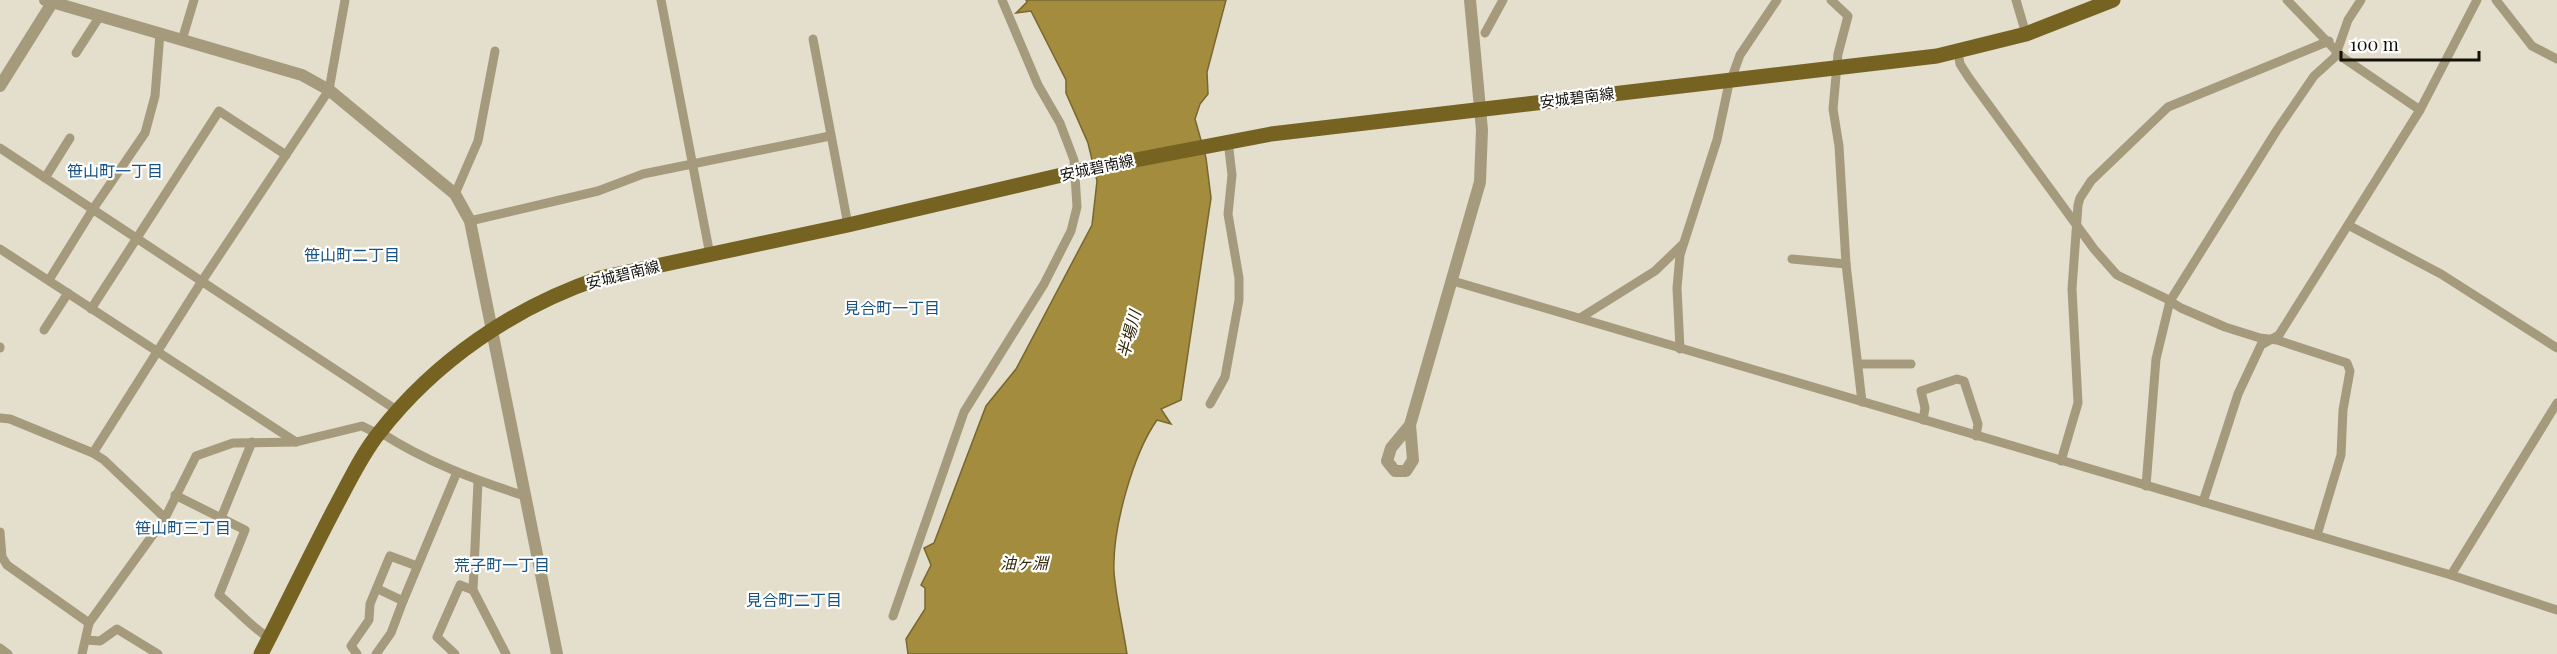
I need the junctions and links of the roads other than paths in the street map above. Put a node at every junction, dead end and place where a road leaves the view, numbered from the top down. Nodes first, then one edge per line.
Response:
1 (194, 0) edge
2 (345, 0) edge
3 (661, 0) edge
4 (1002, 0) edge
5 (1470, 0) edge
6 (1503, 0) edge
7 (1777, 0) edge
8 (1831, 0) edge
9 (2016, 0) edge
10 (2113, 0) edge
11 (2287, 0) edge
12 (2361, 0) edge
13 (2477, 0) edge
14 (2496, 0) edge
15 (49, 1) edge
16 (100, 16) junction
17 (160, 33) junction
18 (1485, 33) dead end
19 (2026, 34) junction
20 (813, 39) dead end
21 (182, 40) junction
22 (2329, 41) junction
23 (495, 51) dead end
24 (1958, 52) junction
25 (2336, 52) junction
26 (76, 53) dead end
27 (2557, 59) edge
28 (1838, 68) junction
29 (1731, 80) junction
30 (0, 86) edge
31 (329, 90) junction
32 (1481, 110) junction
33 (2420, 110) junction
34 (830, 136) junction
35 (70, 138) dead end
36 (1228, 141) junction
37 (0, 148) edge
38 (286, 155) junction
39 (692, 165) junction
40 (1079, 171) junction
41 (45, 178) junction
42 (455, 194) junction
43 (93, 209) junction
44 (470, 221) junction
45 (2076, 223) junction
46 (848, 225) junction
47 (2348, 225) junction
48 (138, 239) junction
49 (1683, 242) junction
50 (0, 249) edge
51 (710, 255) junction
52 (1791, 259) dead end
53 (1846, 264) junction
54 (49, 280) junction
55 (202, 281) junction
56 (1452, 281) junction
57 (68, 293) junction
58 (2170, 301) junction
59 (91, 309) junction
60 (1580, 318) junction
61 (44, 330) dead end
62 (491, 331) junction
63 (2271, 339) junction
64 (2557, 348) edge
65 (1680, 349) junction
66 (156, 352) junction
67 (1858, 364) junction
68 (1911, 364) dead end
69 (1862, 402) junction
70 (2557, 403) edge
71 (1210, 404) dead end
72 (398, 411) junction
73 (0, 418) edge
74 (1923, 420) junction
75 (1410, 425) dead end
76 (379, 433) junction
77 (1976, 436) junction
78 (252, 442) junction
79 (296, 442) junction
80 (93, 453) junction
81 (2061, 461) junction
82 (457, 472) junction
83 (478, 482) junction
84 (2146, 486) junction
85 (175, 495) junction
86 (525, 496) junction
87 (2203, 502) junction
88 (165, 518) junction
89 (221, 518) junction
90 (0, 532) edge
91 (2317, 535) junction
92 (417, 566) junction
93 (2451, 575) junction
94 (378, 589) junction
95 (473, 590) junction
96 (403, 600) junction
97 (2557, 610) edge
98 (893, 616) dead end
99 (89, 623) junction
100 (269, 638) junction
101 (86, 640) junction
102 (0, 648) edge
103 (9, 654) edge
104 (82, 654) edge
105 (158, 654) edge
106 (261, 654) edge
107 (357, 654) edge
108 (376, 654) edge
109 (455, 654) edge
110 (506, 654) edge
111 (557, 654) edge

1 - 21 street
2 - 31 street
3 - 39 street
4 - 40 street
5 - 32 street
6 - 18 street
7 - 29 street
8 - 28 street
9 - 19 street
10 - 19 main road, 安城碧南線
11 - 22 street
12 - 25 street
13 - 33 street
14 - 27 street
15 - 16 street
15 - 30 street
16 - 17 street
16 - 26 street
17 - 21 street
17 - 43 street
19 - 24 main road, 安城碧南線
20 - 34 street
21 - 31 street
22 - 25 street
22 - 45 street
23 - 42 street
24 - 28 main road, 安城碧南線
24 - 45 street
25 - 33 street
25 - 58 street
28 - 29 main road, 安城碧南線
28 - 53 street
29 - 32 main road, 安城碧南線
29 - 49 street
31 - 38 street
31 - 42 street
32 - 36 main road, 安城碧南線
32 - 56 street
33 - 47 street
34 - 39 street
34 - 46 street
35 - 41 street
36 - 40 main road, 安城碧南線
36 - 71 street
37 - 41 street
38 - 48 street
38 - 55 street
39 - 44 street
39 - 51 street
40 - 46 main road, 安城碧南線
40 - 98 street
41 - 43 street
42 - 44 street
43 - 48 street
43 - 54 street
44 - 62 street
45 - 58 street
45 - 81 street
46 - 51 main road, 安城碧南線
47 - 63 street
47 - 64 street
48 - 55 street
48 - 59 street
49 - 60 street
49 - 65 street
50 - 54 street
51 - 62 main road, 安城碧南線
52 - 53 street
53 - 67 street
54 - 57 street
55 - 66 street
55 - 72 street
56 - 60 street
56 - 75 street
57 - 59 street
57 - 61 street
58 - 63 street
58 - 84 street
59 - 66 street
60 - 65 street
62 - 72 main road, 安城碧南線
62 - 86 street
63 - 87 street
63 - 91 street
65 - 69 street
66 - 79 street
66 - 80 street
67 - 68 street
67 - 69 street
69 - 74 street
70 - 93 street
72 - 76 main road, 安城碧南線
73 - 80 street
74 - 77 street
74 - 77 street
76 - 79 street
76 - 82 street
76 - 100 main road, 安城碧南線
77 - 81 street
78 - 79 street
78 - 85 street
78 - 89 street
80 - 88 street
81 - 84 street
82 - 83 street
82 - 92 street
83 - 86 street
83 - 95 street
84 - 87 street
85 - 88 street
85 - 89 street
86 - 111 street
87 - 91 street
88 - 99 street
89 - 100 street
90 - 99 street
91 - 93 street
92 - 94 street
92 - 96 street
93 - 97 street
94 - 96 street
94 - 107 street
95 - 109 street
95 - 110 street
96 - 108 street
99 - 101 street
100 - 106 main road, 安城碧南線
101 - 104 street
101 - 105 street
102 - 103 street

